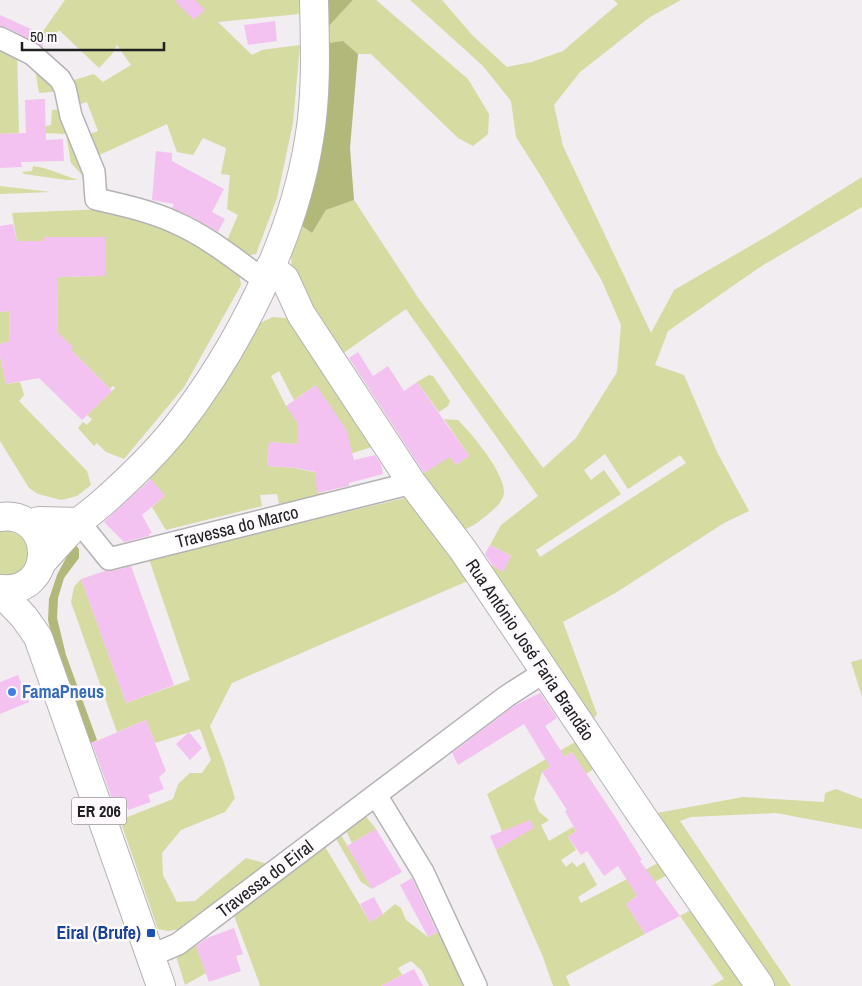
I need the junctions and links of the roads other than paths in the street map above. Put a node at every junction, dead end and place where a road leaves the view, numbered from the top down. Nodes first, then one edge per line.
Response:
1 (314, 0) edge
2 (0, 38) edge
3 (264, 281) junction
4 (412, 483) junction
5 (11, 514) edge
6 (79, 522) junction
7 (39, 569) junction
8 (1, 589) edge
9 (38, 637) junction
10 (546, 671) junction
11 (376, 795) junction
12 (150, 956) junction
13 (161, 986) edge
14 (476, 986) edge
15 (760, 986) edge

1 - 3 main road
2 - 3 street
3 - 4 main road, Rua António José Faria Brandão
3 - 6 main road
4 - 6 street, Travessa do Marco
4 - 10 main road, Rua António José Faria Brandão
5 - 6 main road
5 - 7 main road
6 - 7 main road
7 - 8 main road
7 - 9 main road, ER 206
8 - 9 main road, ER 206
9 - 12 main road, ER 206
10 - 11 street, Travessa do Eiral
10 - 15 main road, Rua António José Faria Brandão
11 - 12 street, Travessa do Eiral
11 - 14 street
12 - 13 main road, ER 206

